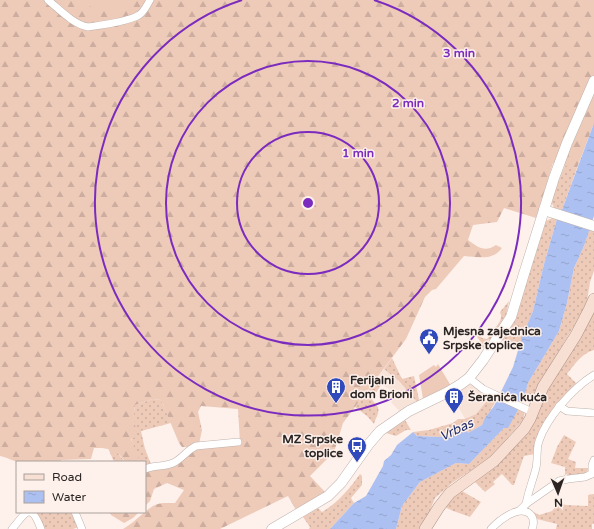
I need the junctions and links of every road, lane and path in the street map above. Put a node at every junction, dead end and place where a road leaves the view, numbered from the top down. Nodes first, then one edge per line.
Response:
1 (48, 0) edge
2 (150, 0) edge
3 (594, 81) edge
4 (544, 210) junction
5 (594, 226) edge
6 (594, 299) edge
7 (594, 375) edge
8 (469, 378) junction
9 (559, 406) junction
10 (532, 412) junction
11 (594, 413) edge
12 (238, 442) dead end
13 (594, 460) edge
14 (146, 469) edge
15 (593, 473) edge
16 (526, 504) junction
17 (520, 510) junction
18 (26, 513) edge
19 (33, 513) edge
20 (75, 513) edge
21 (12, 529) edge
22 (41, 529) edge
23 (82, 529) edge
24 (272, 529) edge
25 (426, 529) edge
26 (491, 529) edge
27 (532, 529) edge

1 - 2 street
3 - 4 street
4 - 5 street
4 - 8 street
6 - 10 main road
7 - 9 street
8 - 10 street
8 - 24 street
9 - 11 street
9 - 16 street
10 - 25 main road
12 - 14 street
13 - 15 street
15 - 16 street
16 - 17 street
17 - 26 street
17 - 27 street
18 - 21 street
19 - 22 street
20 - 23 street

